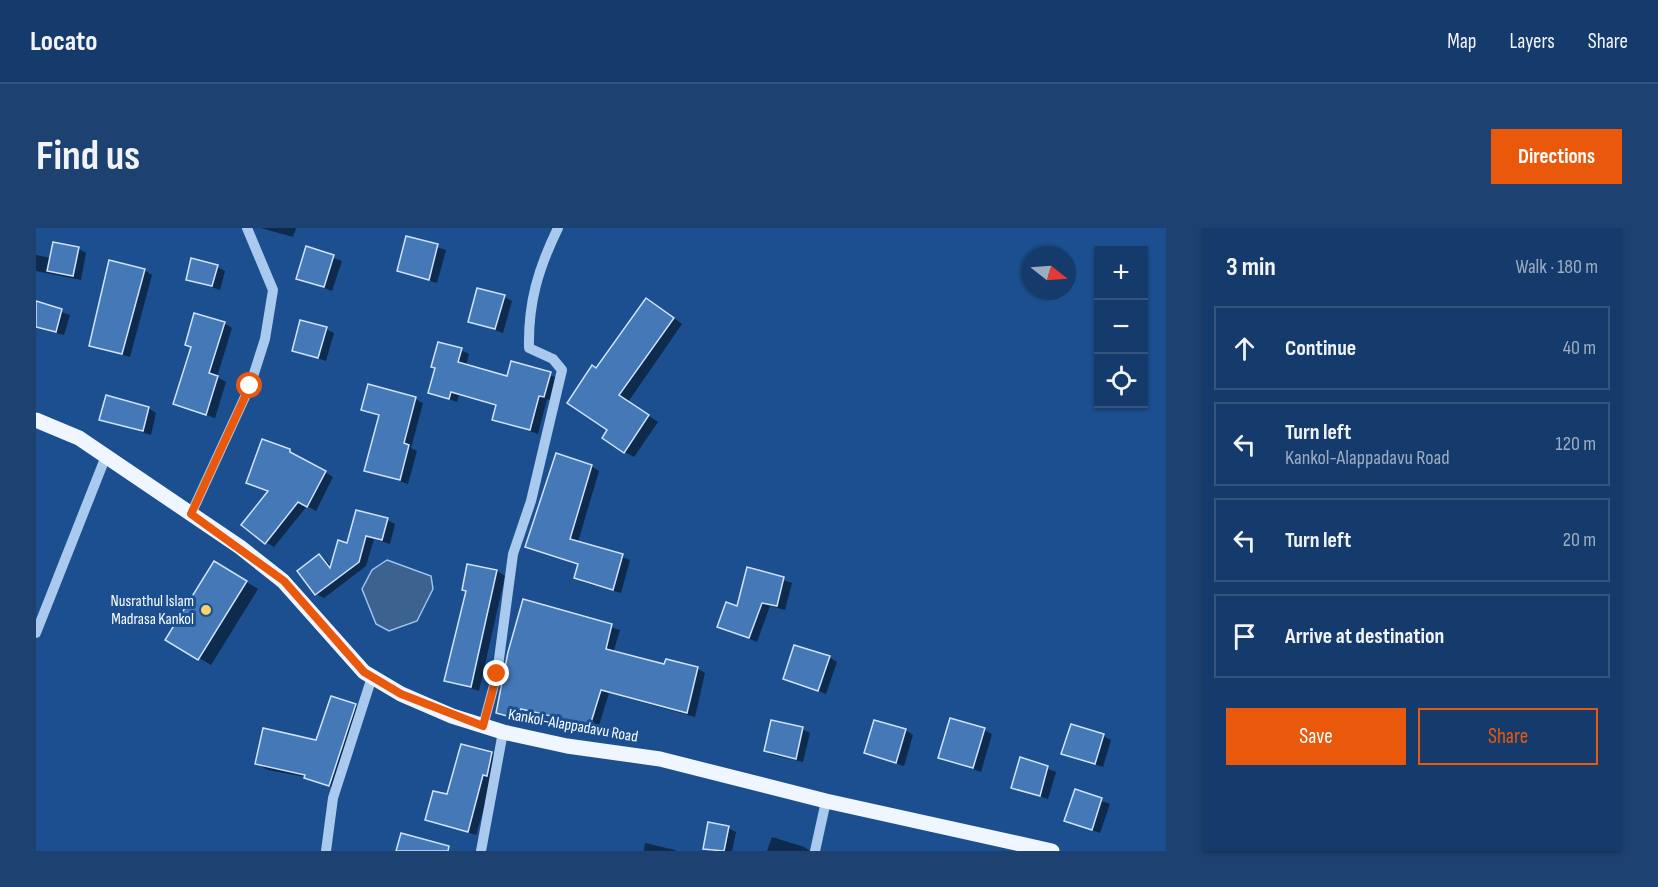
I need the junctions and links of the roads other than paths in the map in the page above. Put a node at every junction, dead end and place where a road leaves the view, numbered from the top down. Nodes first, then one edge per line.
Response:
1 (247, 228) edge
2 (558, 228) edge
3 (36, 420) edge
4 (106, 456) junction
5 (191, 514) junction
6 (36, 633) edge
7 (372, 677) junction
8 (483, 726) junction
9 (503, 732) junction
10 (826, 801) junction
11 (326, 851) edge
12 (481, 851) edge
13 (815, 851) edge
14 (1052, 851) edge

1 - 5 street
2 - 8 street
3 - 4 main road, Kankol-Alappadavu Road
4 - 5 main road, Kankol-Alappadavu Road
4 - 6 street
5 - 7 main road, Kankol-Alappadavu Road
7 - 8 main road, Kankol-Alappadavu Road
7 - 11 street
8 - 9 main road, Kankol-Alappadavu Road
9 - 10 main road, Kankol-Alappadavu Road
9 - 12 street
10 - 13 street
10 - 14 main road, Kankol-Alappadavu Road

